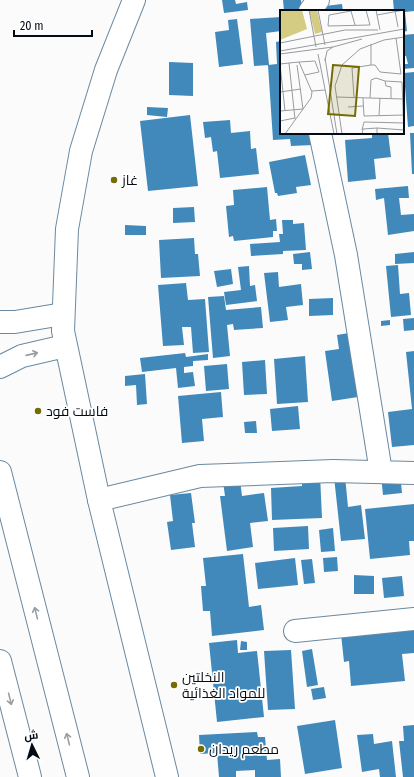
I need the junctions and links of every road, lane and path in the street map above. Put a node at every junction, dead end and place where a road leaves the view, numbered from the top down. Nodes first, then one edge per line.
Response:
1 (134, 0) edge
2 (318, 0) edge
3 (311, 10) edge
4 (320, 134) edge
5 (63, 314) junction
6 (0, 322) edge
7 (65, 346) junction
8 (0, 367) edge
9 (0, 472) edge
10 (381, 472) junction
11 (414, 473) edge
12 (99, 500) junction
13 (414, 619) edge
14 (295, 631) dead end
15 (0, 661) edge
16 (30, 777) edge
17 (78, 777) edge
18 (167, 777) edge

1 - 5 street
2 - 3 street
4 - 10 street
5 - 6 street
5 - 7 street
8 -> 7 street
7 - 12 street
17 -> 9 street
10 - 11 street
10 - 12 street
12 - 18 street
13 - 14 street
15 -> 16 street

